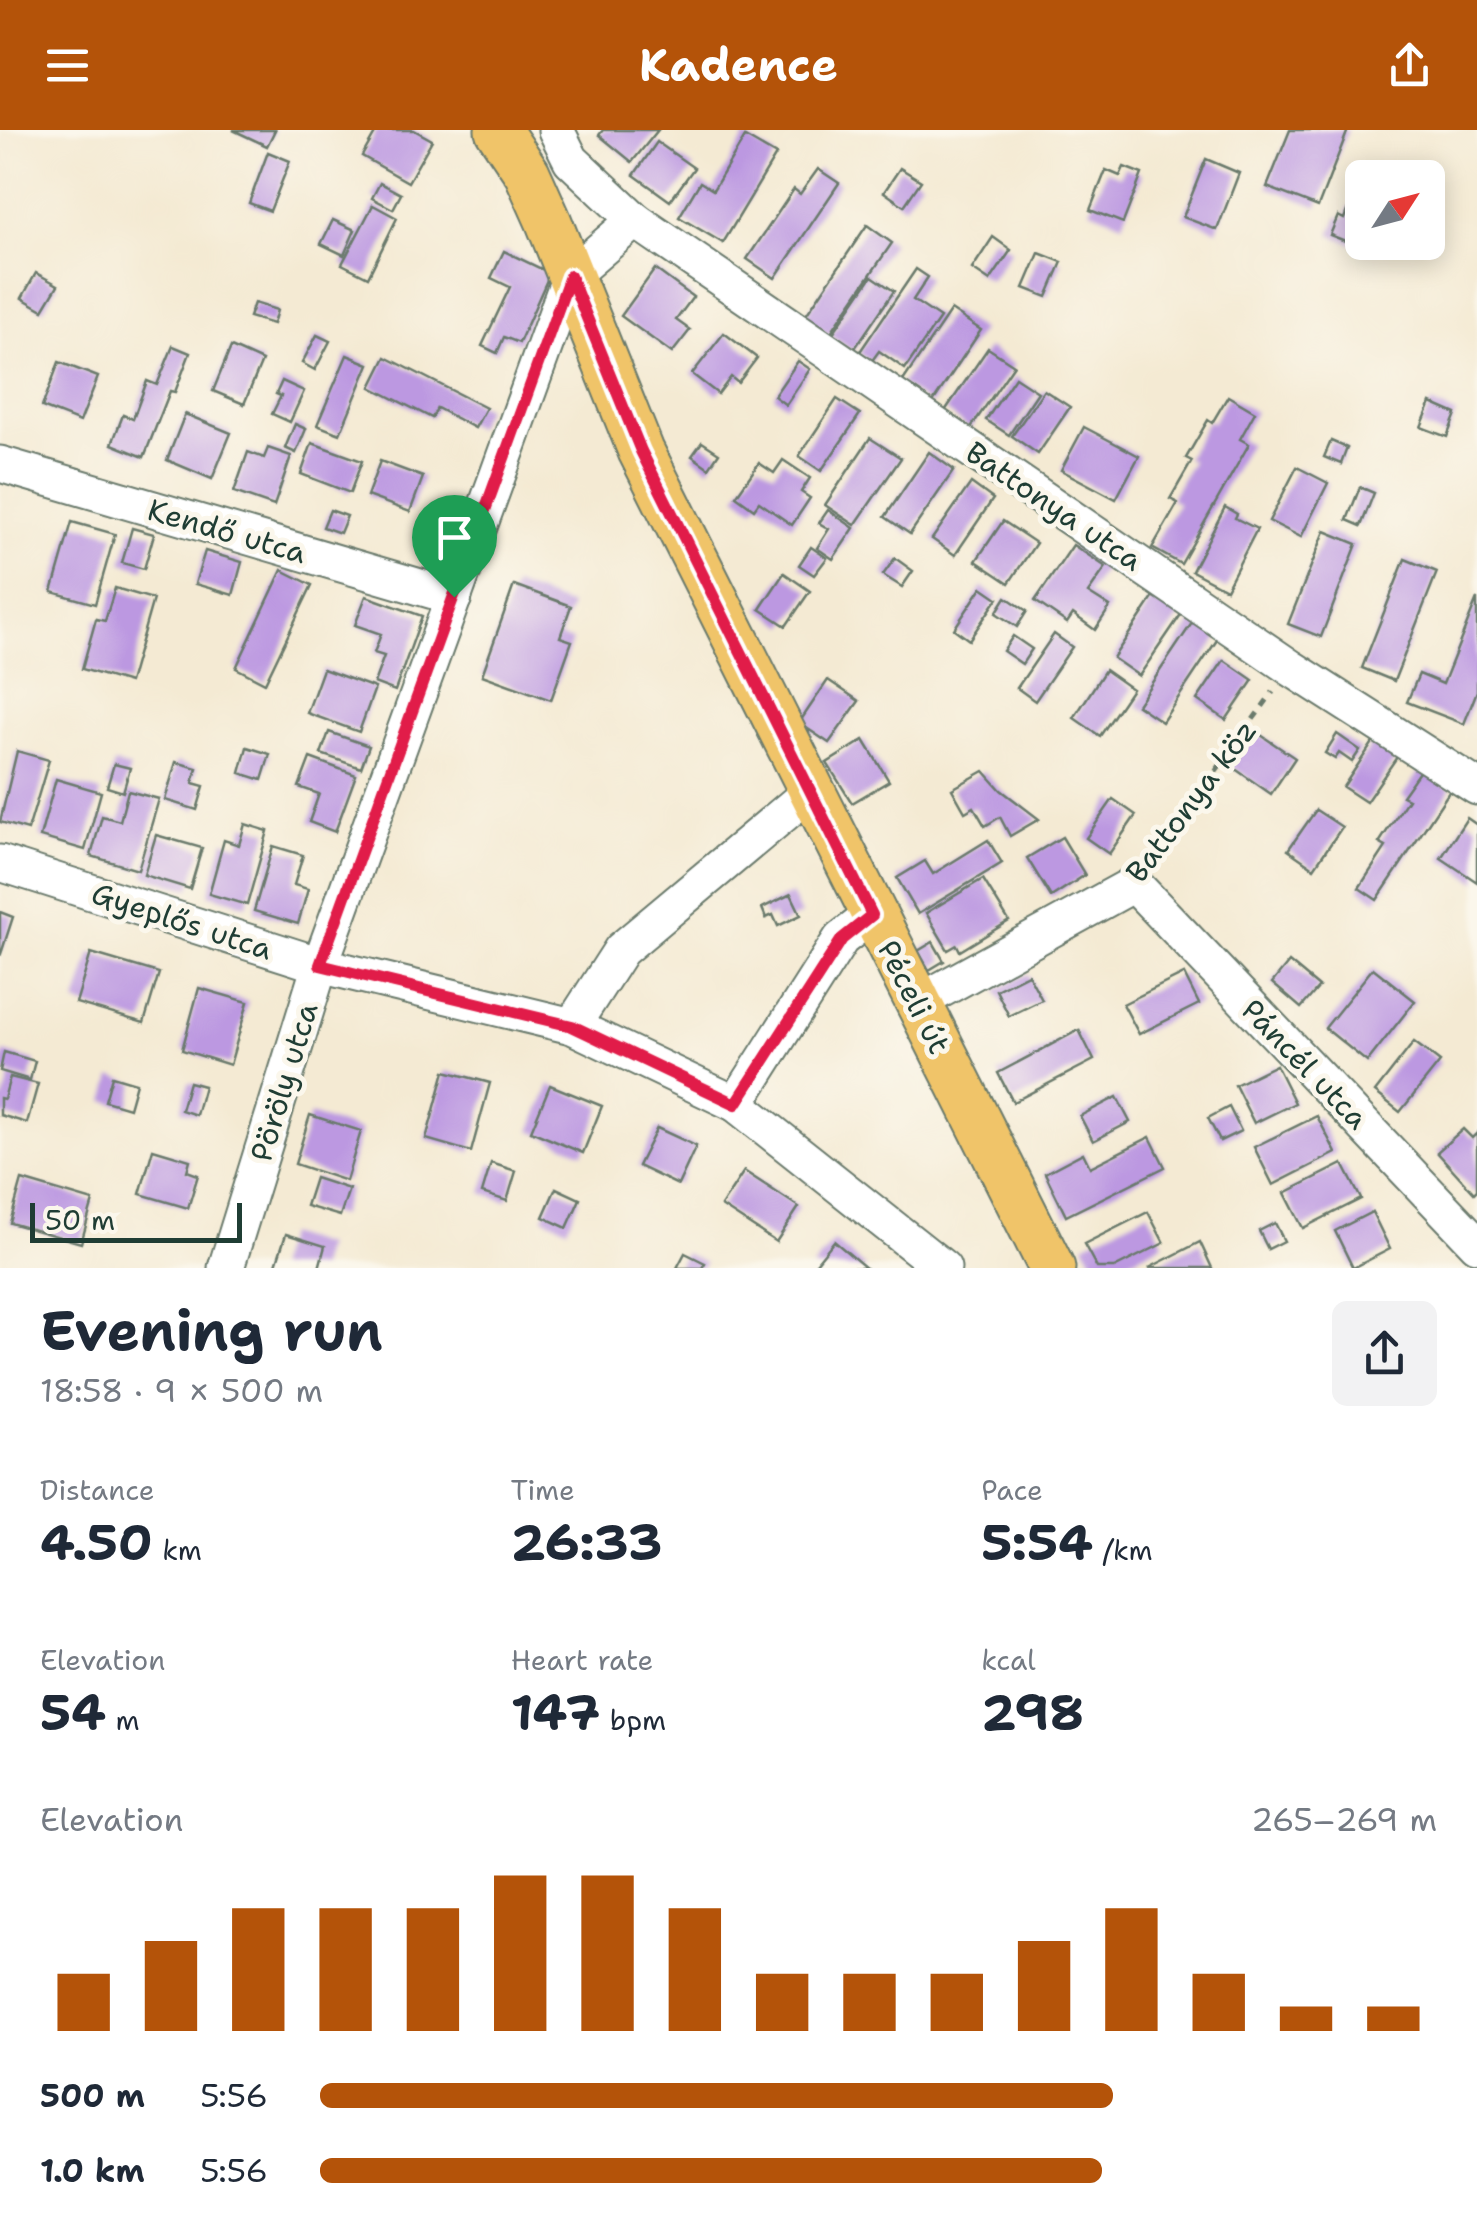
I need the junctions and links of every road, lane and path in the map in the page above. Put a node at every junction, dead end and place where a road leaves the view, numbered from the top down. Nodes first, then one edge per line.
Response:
1 (508, 133) edge
2 (564, 145) edge
3 (634, 220) junction
4 (570, 276) junction
5 (0, 464) edge
6 (454, 597) junction
7 (1291, 668) junction
8 (1477, 787) edge
9 (810, 792) junction
10 (0, 863) edge
11 (1134, 884) junction
12 (872, 915) junction
13 (320, 965) junction
14 (917, 1003) junction
15 (572, 1026) junction
16 (736, 1104) junction
17 (1477, 1244) edge
18 (226, 1268) edge
19 (943, 1268) edge
20 (1052, 1268) edge

1 - 4 main road, Péceli út
2 - 3 street, Battonya utca
3 - 4 street
3 - 7 street, Battonya utca
4 - 6 street, Pöröly utca
4 - 9 main road, Péceli út
5 - 6 street, Kendő utca
6 - 13 street, Pöröly utca
7 - 8 street, Battonya utca
7 - 11 path, Battonya köz
9 - 12 main road, Péceli út
9 - 15 street
10 - 13 street, Gyeplős utca
11 - 14 street, Battonya köz
11 - 17 street, Páncél utca
12 - 14 main road, Péceli út
12 - 16 street
13 - 15 street, Gyeplős utca
13 - 18 street, Pöröly utca
14 - 20 main road, Péceli út
15 - 16 street, Gyeplős utca
16 - 19 street, Gyeplős utca

